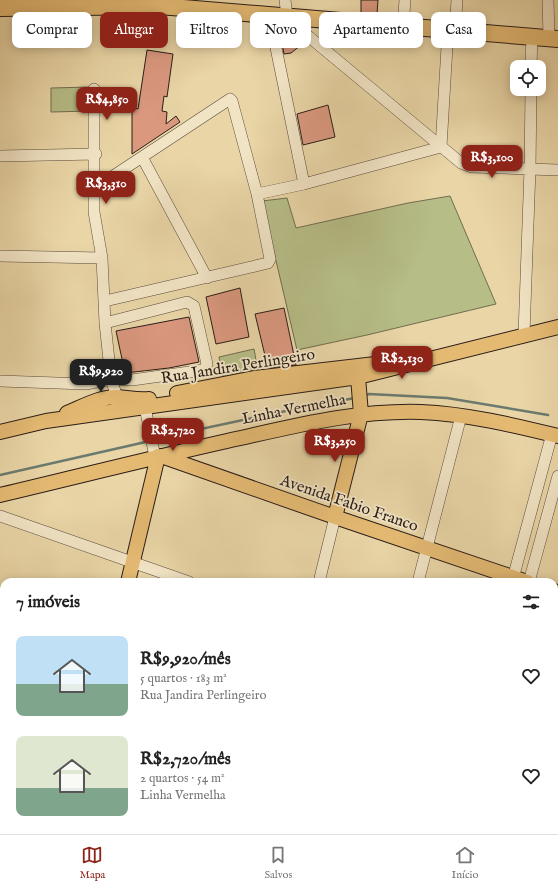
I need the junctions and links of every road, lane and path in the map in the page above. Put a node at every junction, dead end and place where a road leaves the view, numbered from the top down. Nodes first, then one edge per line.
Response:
1 (405, 0) edge
2 (456, 0) edge
3 (548, 0) edge
4 (100, 3) edge
5 (164, 3) edge
6 (0, 8) edge
7 (281, 11) edge
8 (404, 12) edge
9 (454, 12) edge
10 (319, 16) edge
11 (486, 33) edge
12 (532, 36) junction
13 (553, 39) edge
14 (450, 48) edge
15 (532, 60) edge
16 (94, 89) dead end
17 (531, 96) edge
18 (441, 147) junction
19 (96, 154) junction
20 (0, 156) edge
21 (142, 157) junction
22 (530, 169) junction
23 (558, 170) edge
24 (304, 184) junction
25 (95, 188) junction
26 (257, 194) junction
27 (0, 256) edge
28 (102, 258) junction
29 (206, 278) junction
30 (105, 301) junction
31 (105, 323) junction
32 (558, 327) edge
33 (524, 334) junction
34 (355, 372) junction
35 (111, 379) junction
36 (0, 381) edge
37 (86, 384) junction
38 (254, 384) junction
39 (117, 397) junction
40 (145, 407) junction
41 (95, 408) junction
42 (116, 411) junction
43 (361, 412) junction
44 (461, 416) junction
45 (0, 432) edge
46 (555, 435) edge
47 (191, 449) junction
48 (156, 454) junction
49 (186, 464) junction
50 (558, 476) edge
51 (0, 495) edge
52 (0, 516) edge
53 (335, 518) junction
54 (427, 548) junction
55 (133, 562) junction
56 (129, 578) edge
57 (178, 578) edge
58 (320, 578) edge
59 (419, 578) edge
60 (508, 578) edge
61 (514, 578) edge
62 (529, 578) edge

1 - 8 street
2 - 9 street
3 - 13 street
4 - 5 highway
4 - 6 highway
5 - 7 highway
7 - 10 highway
7 - 18 street
7 - 24 street
11 - 12 highway
12 - 13 highway
12 - 15 street
14 - 18 street
16 - 19 street
17 - 22 street
18 - 22 street
18 - 24 street
19 - 20 street
19 - 25 street
21 - 25 street
21 - 26 street
21 - 29 street
22 - 23 street
22 - 33 street
24 - 26 street
25 - 28 street
26 - 29 street
27 - 28 street
28 - 30 street
29 - 30 street
30 - 31 street
31 - 35 street
31 - 35 street
32 - 33 main road, Rua Jandira Perlingeiro
33 - 34 main road, Rua Jandira Perlingeiro
34 - 38 main road, Rua Jandira Perlingeiro
34 - 43 main road
35 - 37 street
35 - 39 street
36 - 37 street
37 - 41 street
38 - 39 main road, Rua Jandira Perlingeiro
38 - 40 main road, Rua Jandira Perlingeiro
39 - 41 main road, Rua Jandira Perlingeiro
39 - 42 street
40 - 42 main road, Rua Jandira Perlingeiro
40 - 48 street
41 - 42 main road, Rua Jandira Perlingeiro
41 - 45 main road, Rua Jandira Perlingeiro
43 - 44 main road, Linha Vermelha
43 - 47 main road, Linha Vermelha
43 - 53 main road
44 - 46 main road, Linha Vermelha
44 - 54 street
46 - 61 street
47 - 48 main road, Linha Vermelha
47 - 49 main road
48 - 49 main road, Avenida Fabio Franco
48 - 51 main road, Linha Vermelha
48 - 55 main road
49 - 53 main road, Avenida Fabio Franco
50 - 62 street
52 - 55 street
53 - 54 main road, Avenida Fabio Franco
53 - 58 street
54 - 59 street
54 - 60 main road, Avenida Fabio Franco
55 - 56 main road
55 - 57 street

